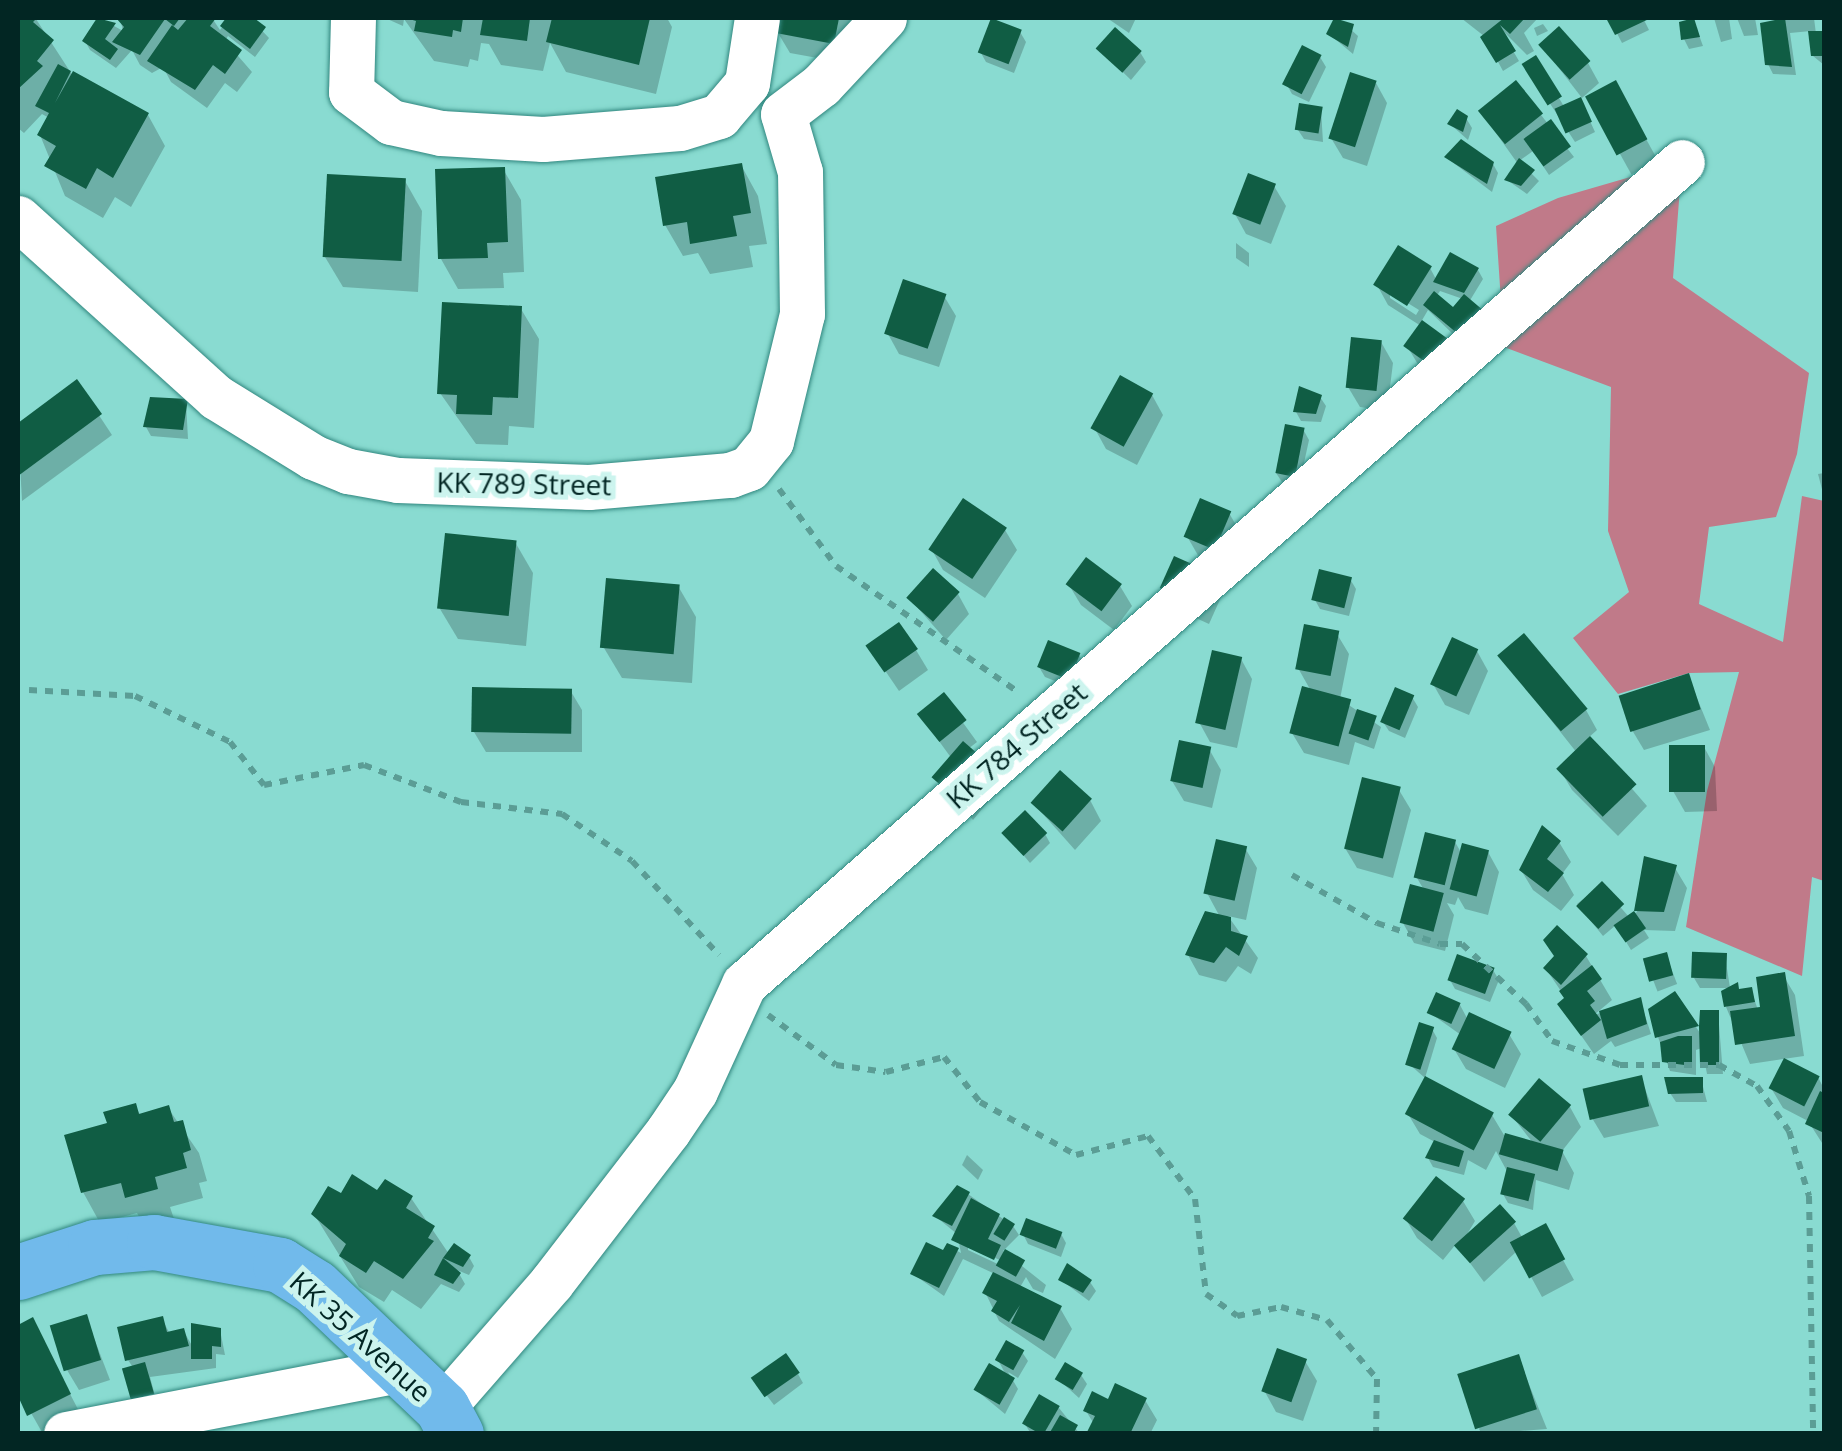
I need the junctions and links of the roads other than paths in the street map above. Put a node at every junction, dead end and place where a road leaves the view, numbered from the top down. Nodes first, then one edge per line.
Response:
1 (353, 18) edge
2 (757, 18) edge
3 (884, 18) edge
4 (747, 83) junction
5 (783, 114) junction
6 (1682, 162) dead end
7 (18, 218) edge
8 (18, 1272) edge
9 (398, 1370) junction
10 (449, 1421) edge
11 (66, 1434) edge

1 - 4 street
2 - 4 street
3 - 5 street
4 - 5 street
5 - 7 street, KK 789 Street
6 - 10 street, KK 784 Street
8 - 9 main road, KK 35 Avenue
9 - 10 main road, KK 35 Avenue
9 - 11 street

